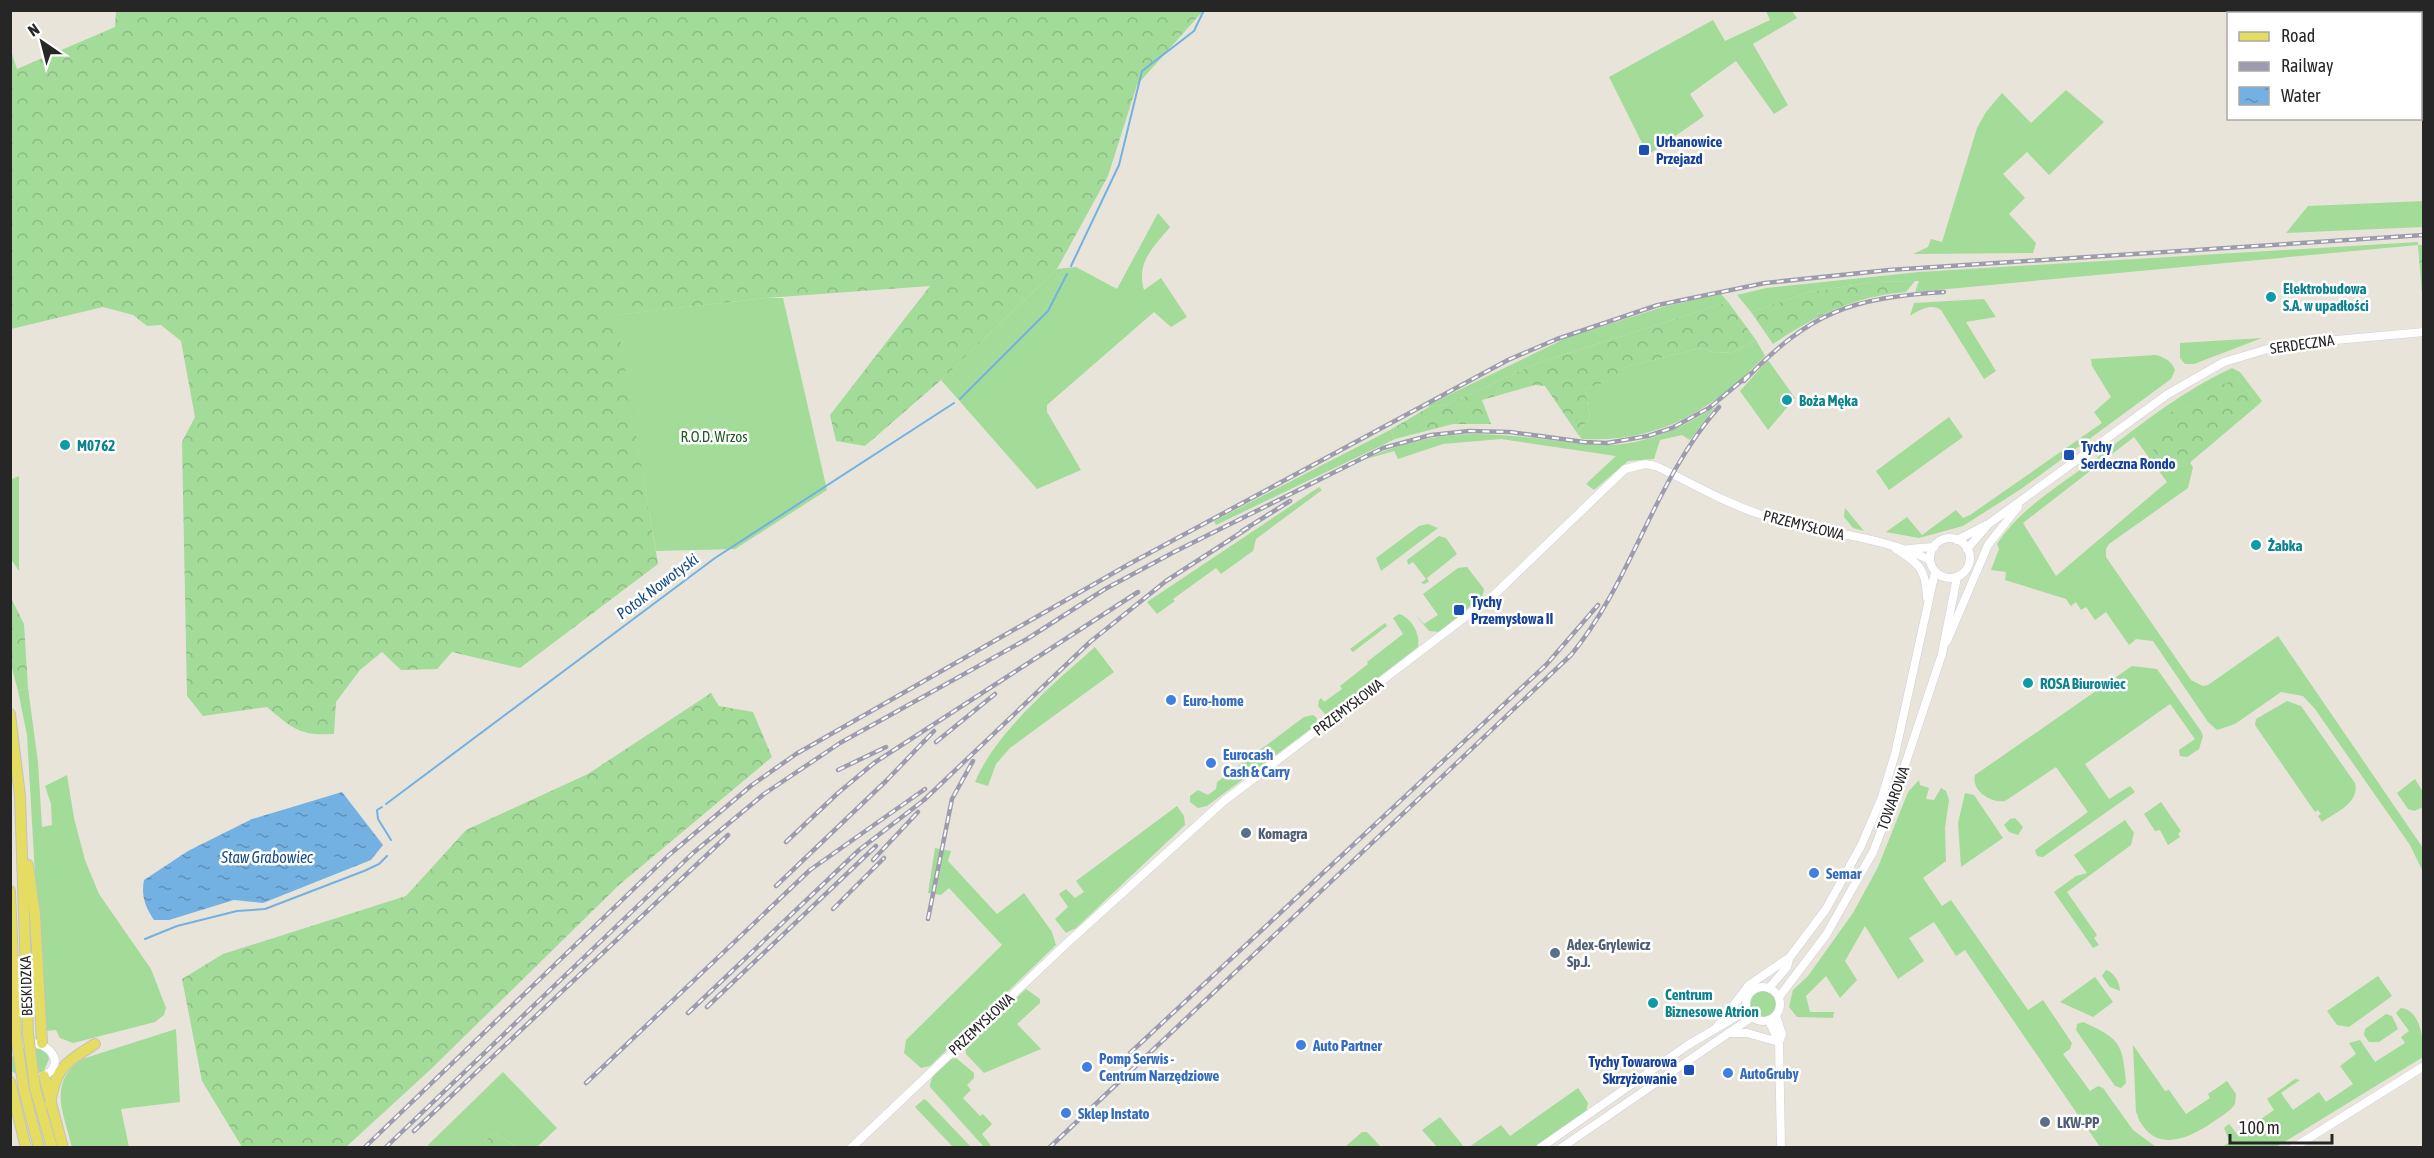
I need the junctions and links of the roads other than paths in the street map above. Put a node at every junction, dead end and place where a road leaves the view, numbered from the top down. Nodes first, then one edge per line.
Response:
1 (2424, 332) edge
2 (2035, 490) junction
3 (1990, 523) junction
4 (1957, 540) junction
5 (1892, 546) junction
6 (1934, 547) junction
7 (1908, 549) junction
8 (1967, 549) junction
9 (1930, 560) junction
10 (1935, 572) junction
11 (1957, 577) junction
12 (1928, 604) junction
13 (1942, 654) junction
14 (10, 714) edge
15 (21, 826) junction
16 (10, 891) edge
17 (1790, 957) junction
18 (1769, 988) junction
19 (1779, 997) junction
20 (1746, 1005) junction
21 (1752, 1017) junction
22 (1773, 1018) junction
23 (1717, 1027) junction
24 (1726, 1034) junction
25 (1779, 1042) junction
26 (42, 1043) junction
27 (95, 1044) dead end
28 (10, 1050) edge
29 (2424, 1066) edge
30 (44, 1076) junction
31 (10, 1080) edge
32 (10, 1101) edge
33 (50, 1105) junction
34 (16, 1113) junction
35 (26, 1148) edge
36 (39, 1148) edge
37 (52, 1148) edge
38 (63, 1148) edge
39 (851, 1148) edge
40 (1540, 1148) edge
41 (1561, 1148) edge
42 (1781, 1148) edge
43 (2293, 1148) edge

1 - 2 street, SERDECZNA
2 - 3 street
2 - 13 street
3 - 4 street
3 - 8 street
4 - 6 street
4 - 8 street
5 - 7 street, PRZEMYSŁOWA
5 - 12 street
5 - 39 street, PRZEMYSŁOWA
6 - 7 street, PRZEMYSŁOWA
6 - 9 street
7 - 9 street, PRZEMYSŁOWA
8 - 11 street
9 - 10 street
10 - 11 street
10 - 12 street, TOWAROWA
11 - 13 street, TOWAROWA
12 - 17 street, TOWAROWA
13 - 19 street, TOWAROWA
14 - 15 main road, BESKIDZKA
15 - 26 main road
15 - 37 main road, BESKIDZKA, bridge
16 - 36 main road, BESKIDZKA, bridge
17 - 18 street, TOWAROWA
17 - 23 street, TOWAROWA
18 - 19 street
18 - 20 street
19 - 22 street
20 - 21 street
20 - 23 street
21 - 22 street
21 - 24 street
22 - 25 street
23 - 40 street
24 - 25 street
24 - 41 street
25 - 42 street
26 - 28 street
26 - 30 street
27 - 33 main road
29 - 43 street
30 - 31 street
30 - 33 main road
31 - 34 main road
32 - 34 main road
33 - 38 main road
34 - 35 main road

